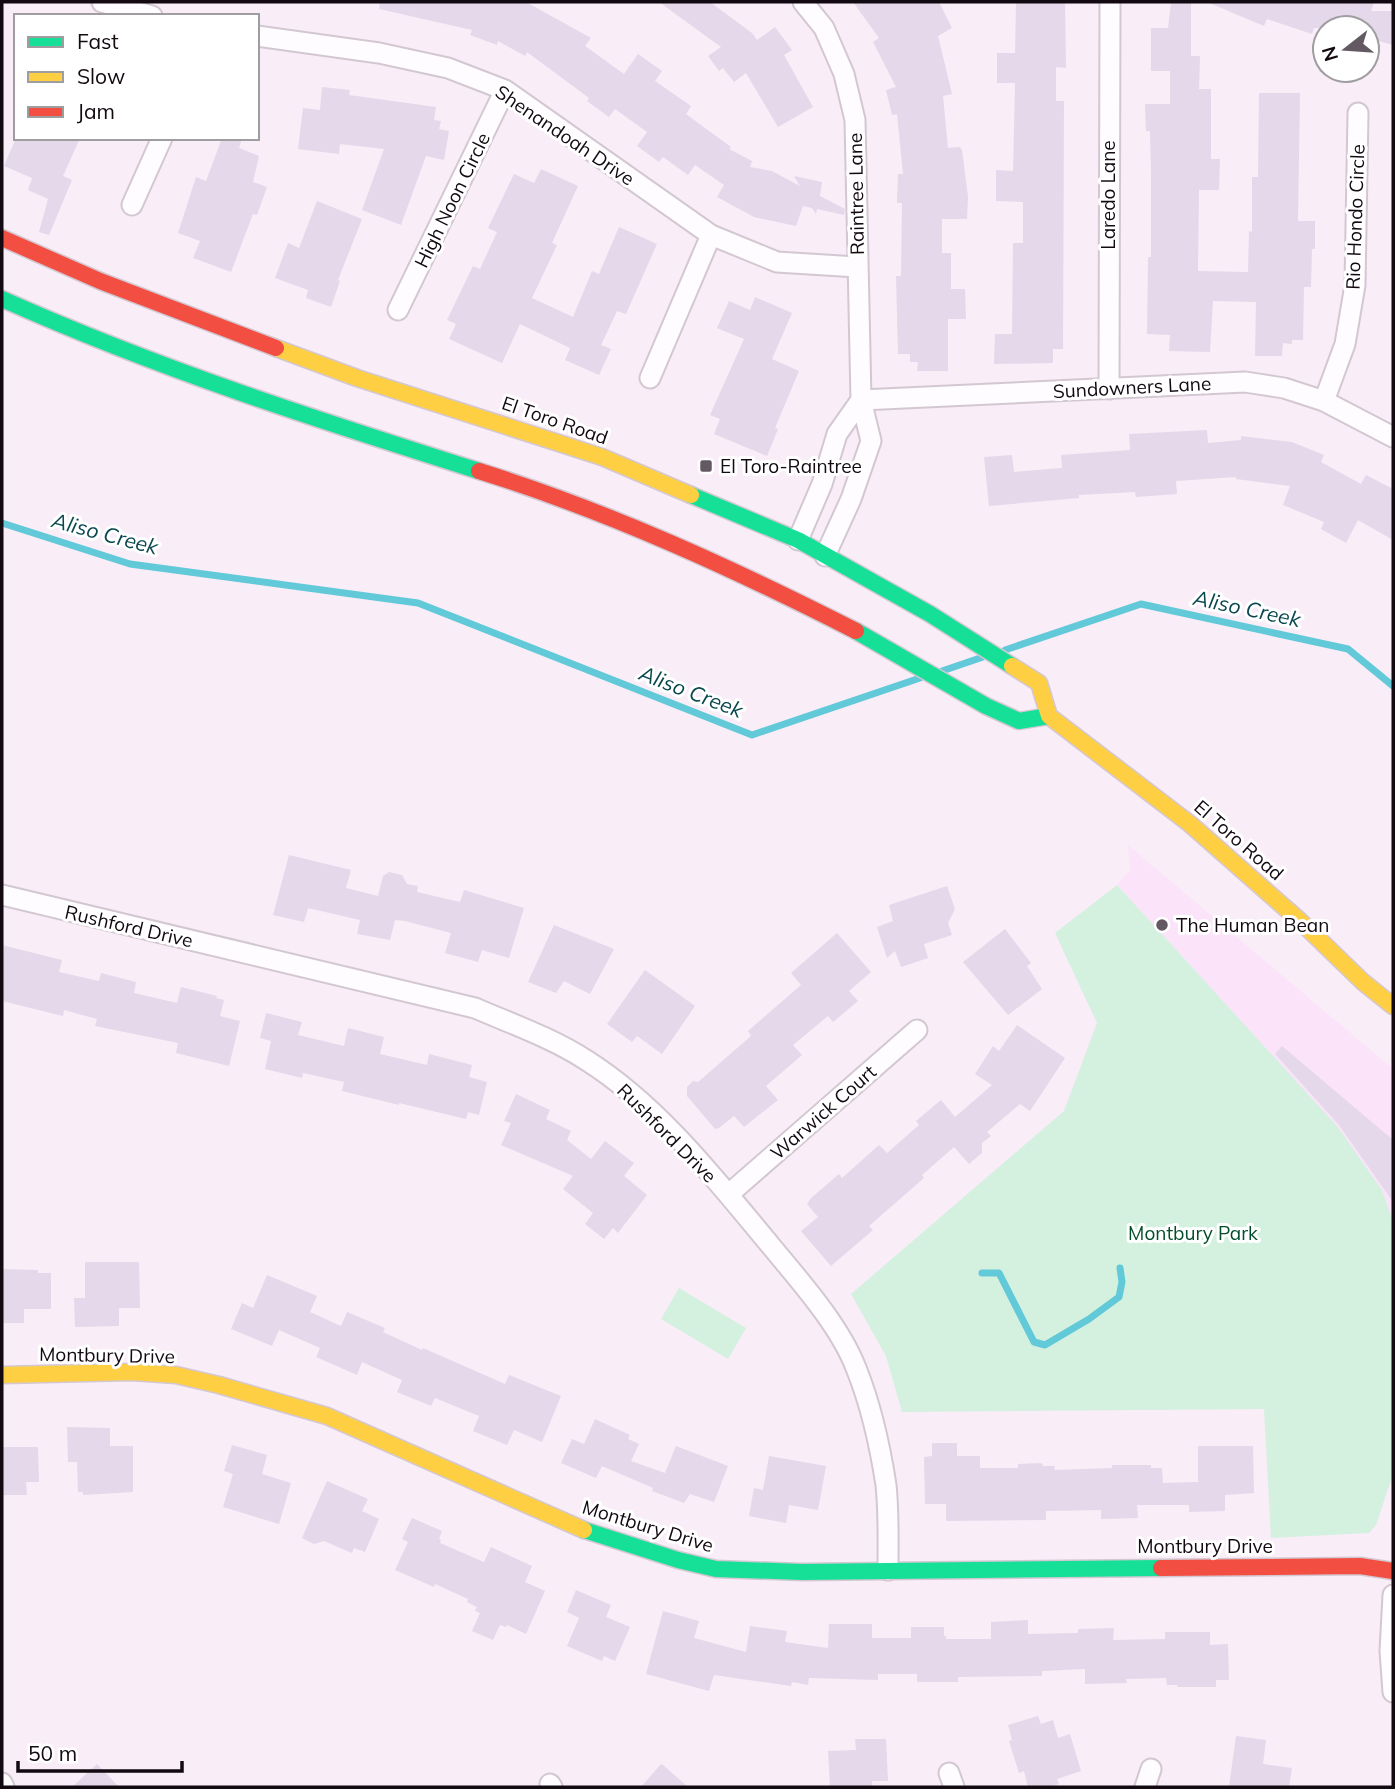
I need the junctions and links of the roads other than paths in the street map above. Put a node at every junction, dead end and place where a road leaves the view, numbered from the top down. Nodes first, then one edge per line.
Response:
1 (102, 2) edge
2 (803, 2) edge
3 (1110, 2) edge
4 (145, 14) edge
5 (259, 36) edge
6 (505, 90) junction
7 (1358, 113) dead end
8 (161, 140) edge
9 (132, 205) dead end
10 (711, 235) junction
11 (2, 238) edge
12 (857, 267) junction
13 (2, 299) edge
14 (398, 310) dead end
15 (650, 378) dead end
16 (1109, 389) junction
17 (861, 400) junction
18 (1324, 401) junction
19 (1393, 437) edge
20 (828, 463) junction
21 (859, 475) junction
22 (798, 540) junction
23 (825, 556) junction
24 (1049, 716) junction
25 (2, 895) edge
26 (1393, 1006) edge
27 (917, 1030) dead end
28 (729, 1195) junction
29 (2, 1375) edge
30 (888, 1570) junction
31 (1393, 1571) edge
32 (1393, 1595) edge
33 (1393, 1692) edge

1 - 4 street
2 - 12 street, Raintree Lane
3 - 16 street, Laredo Lane
5 - 6 street, Shenandoah Drive
6 - 10 street, Shenandoah Drive
6 - 14 street, High Noon Circle
7 - 18 street, Rio Hondo Circle
8 - 9 street
10 - 12 street, Shenandoah Drive
10 - 15 street
11 - 22 main road, El Toro Road
12 - 17 street, Raintree Lane
13 - 24 main road
16 - 17 street, Sundowners Lane
16 - 18 street, Sundowners Lane
17 - 20 street
17 - 21 street, Raintree Lane
18 - 19 street, Sundowners Lane
20 - 21 street
20 - 22 street
21 - 23 street, Raintree Lane
22 - 23 main road, El Toro Road
23 - 24 main road, El Toro Road
24 - 26 main road, El Toro Road
25 - 28 street, Rushford Drive
27 - 28 street, Warwick Court
28 - 30 street, Rushford Drive
29 - 30 main road, Montbury Drive
30 - 31 main road, Montbury Drive
32 - 33 street

